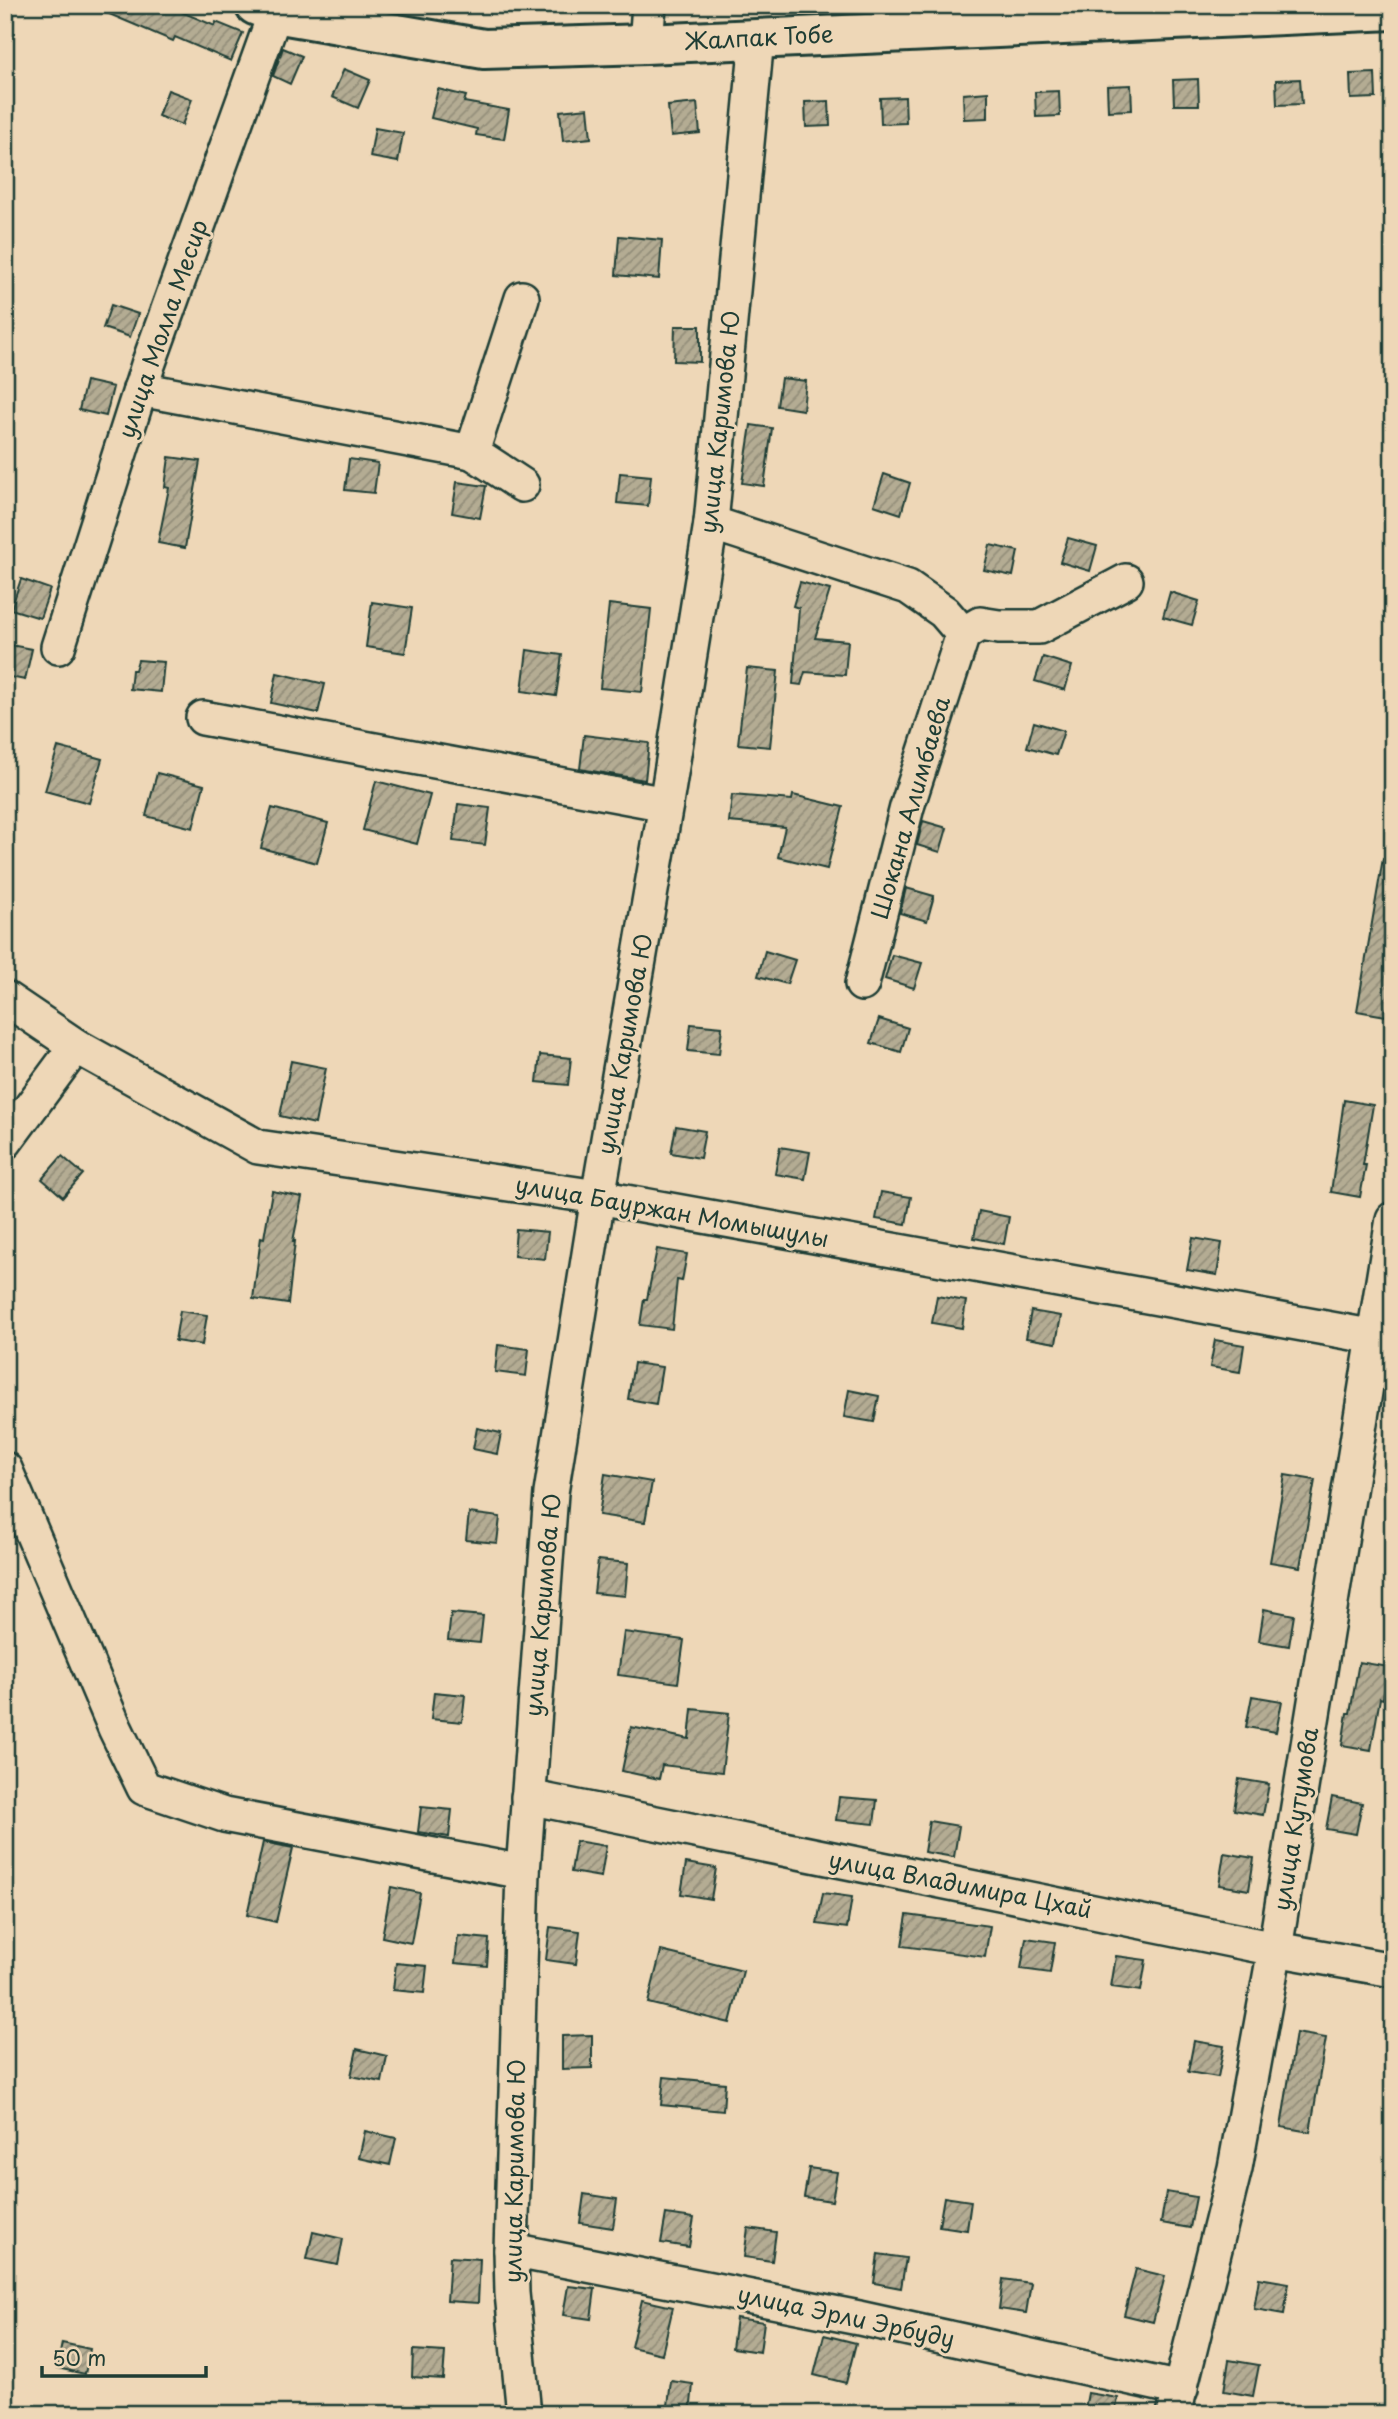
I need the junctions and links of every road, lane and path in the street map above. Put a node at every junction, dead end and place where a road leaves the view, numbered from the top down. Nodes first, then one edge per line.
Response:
1 (649, 5) edge
2 (265, 9) edge
3 (1393, 10) edge
4 (757, 38) junction
5 (646, 44) junction
6 (522, 298) dead end
7 (141, 389) junction
8 (472, 452) junction
9 (522, 485) dead end
10 (711, 523) junction
11 (1126, 581) dead end
12 (962, 634) junction
13 (58, 647) dead end
14 (203, 718) dead end
15 (666, 803) junction
16 (862, 984) dead end
17 (5, 998) edge
18 (76, 1046) junction
19 (5, 1142) edge
20 (598, 1197) junction
21 (1393, 1219) edge
22 (1375, 1337) junction
23 (5, 1469) edge
24 (528, 1797) junction
25 (523, 1872) junction
26 (1275, 1949) junction
27 (1393, 1970) edge
28 (511, 2250) junction
29 (1177, 2401) edge
30 (524, 2414) edge

1 - 5 street
2 - 5 main road, Жалпак Тобе
2 - 7 street, улица Молла Месир
3 - 4 main road, Жалпак Тобе
4 - 5 main road, Жалпак Тобе
4 - 10 street, улица Каримова Ю
6 - 8 street
7 - 8 street
7 - 13 street, улица Молла Месир
8 - 9 street
10 - 12 street
10 - 15 street, улица Каримова Ю
11 - 12 street
12 - 16 street, Шокана Алимбаева
14 - 15 street
15 - 20 street, улица Каримова Ю
17 - 18 street, улица Бауржан Момышулы
18 - 19 street
18 - 20 street, улица Бауржан Момышулы
20 - 22 street, улица Бауржан Момышулы
20 - 24 street, улица Каримова Ю
21 - 22 street, улица Кутумова
22 - 26 street, улица Кутумова
23 - 25 street
24 - 25 street, улица Каримова Ю
24 - 26 street, улица Владимира Цхай
25 - 28 street, улица Каримова Ю
26 - 27 street, улица Владимира Цхай
26 - 29 street, улица Кутумова
28 - 29 street, улица Эрли Эрбуду
28 - 30 street, улица Каримова Ю

